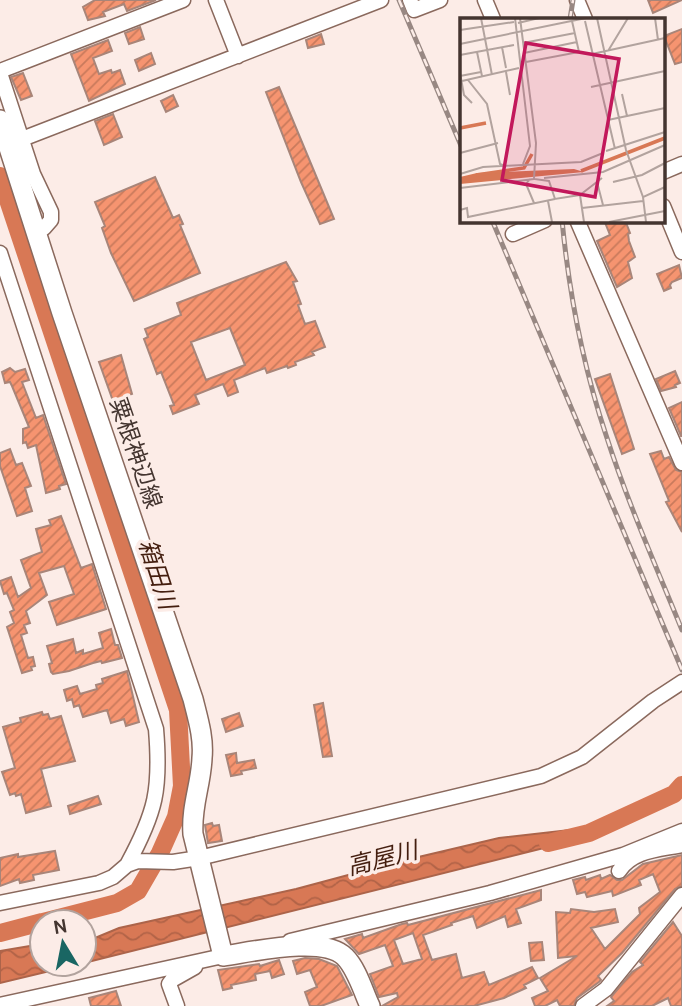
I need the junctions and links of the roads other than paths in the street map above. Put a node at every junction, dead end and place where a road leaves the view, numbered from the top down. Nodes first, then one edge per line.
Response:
1 (183, 0) edge
2 (216, 0) edge
3 (381, 0) edge
4 (410, 0) edge
5 (440, 0) edge
6 (485, 0) edge
7 (578, 0) edge
8 (165, 3) edge
9 (493, 18) edge
10 (585, 18) edge
11 (238, 56) junction
12 (0, 72) edge
13 (0, 120) edge
14 (22, 139) junction
15 (682, 164) edge
16 (664, 172) edge
17 (664, 208) edge
18 (540, 222) edge
19 (578, 222) edge
20 (37, 231) junction
21 (513, 234) dead end
22 (682, 252) edge
23 (0, 253) edge
24 (679, 446) edge
25 (682, 463) edge
26 (682, 682) edge
27 (682, 831) edge
28 (682, 845) edge
29 (200, 861) junction
30 (132, 863) junction
31 (619, 871) dead end
32 (681, 898) edge
33 (3, 902) edge
34 (272, 948) junction
35 (217, 956) junction
36 (0, 1005) edge
37 (177, 1006) edge
38 (370, 1006) edge
39 (583, 1006) edge

1 - 8 street
2 - 11 street
3 - 11 street
4 - 5 street
6 - 9 street
7 - 10 street
8 - 12 street
11 - 14 street
12 - 14 street
13 - 20 main road, 粟根神辺線
14 - 20 street
15 - 16 street
17 - 22 street
18 - 21 street
19 - 24 street
20 - 29 main road, 粟根神辺線
23 - 30 street
24 - 25 street
26 - 29 street
27 - 34 street
28 - 31 street
29 - 30 street
29 - 35 main road, 粟根神辺線
30 - 33 street
32 - 39 street
34 - 35 main road
34 - 38 main road
35 - 36 street
35 - 37 street

